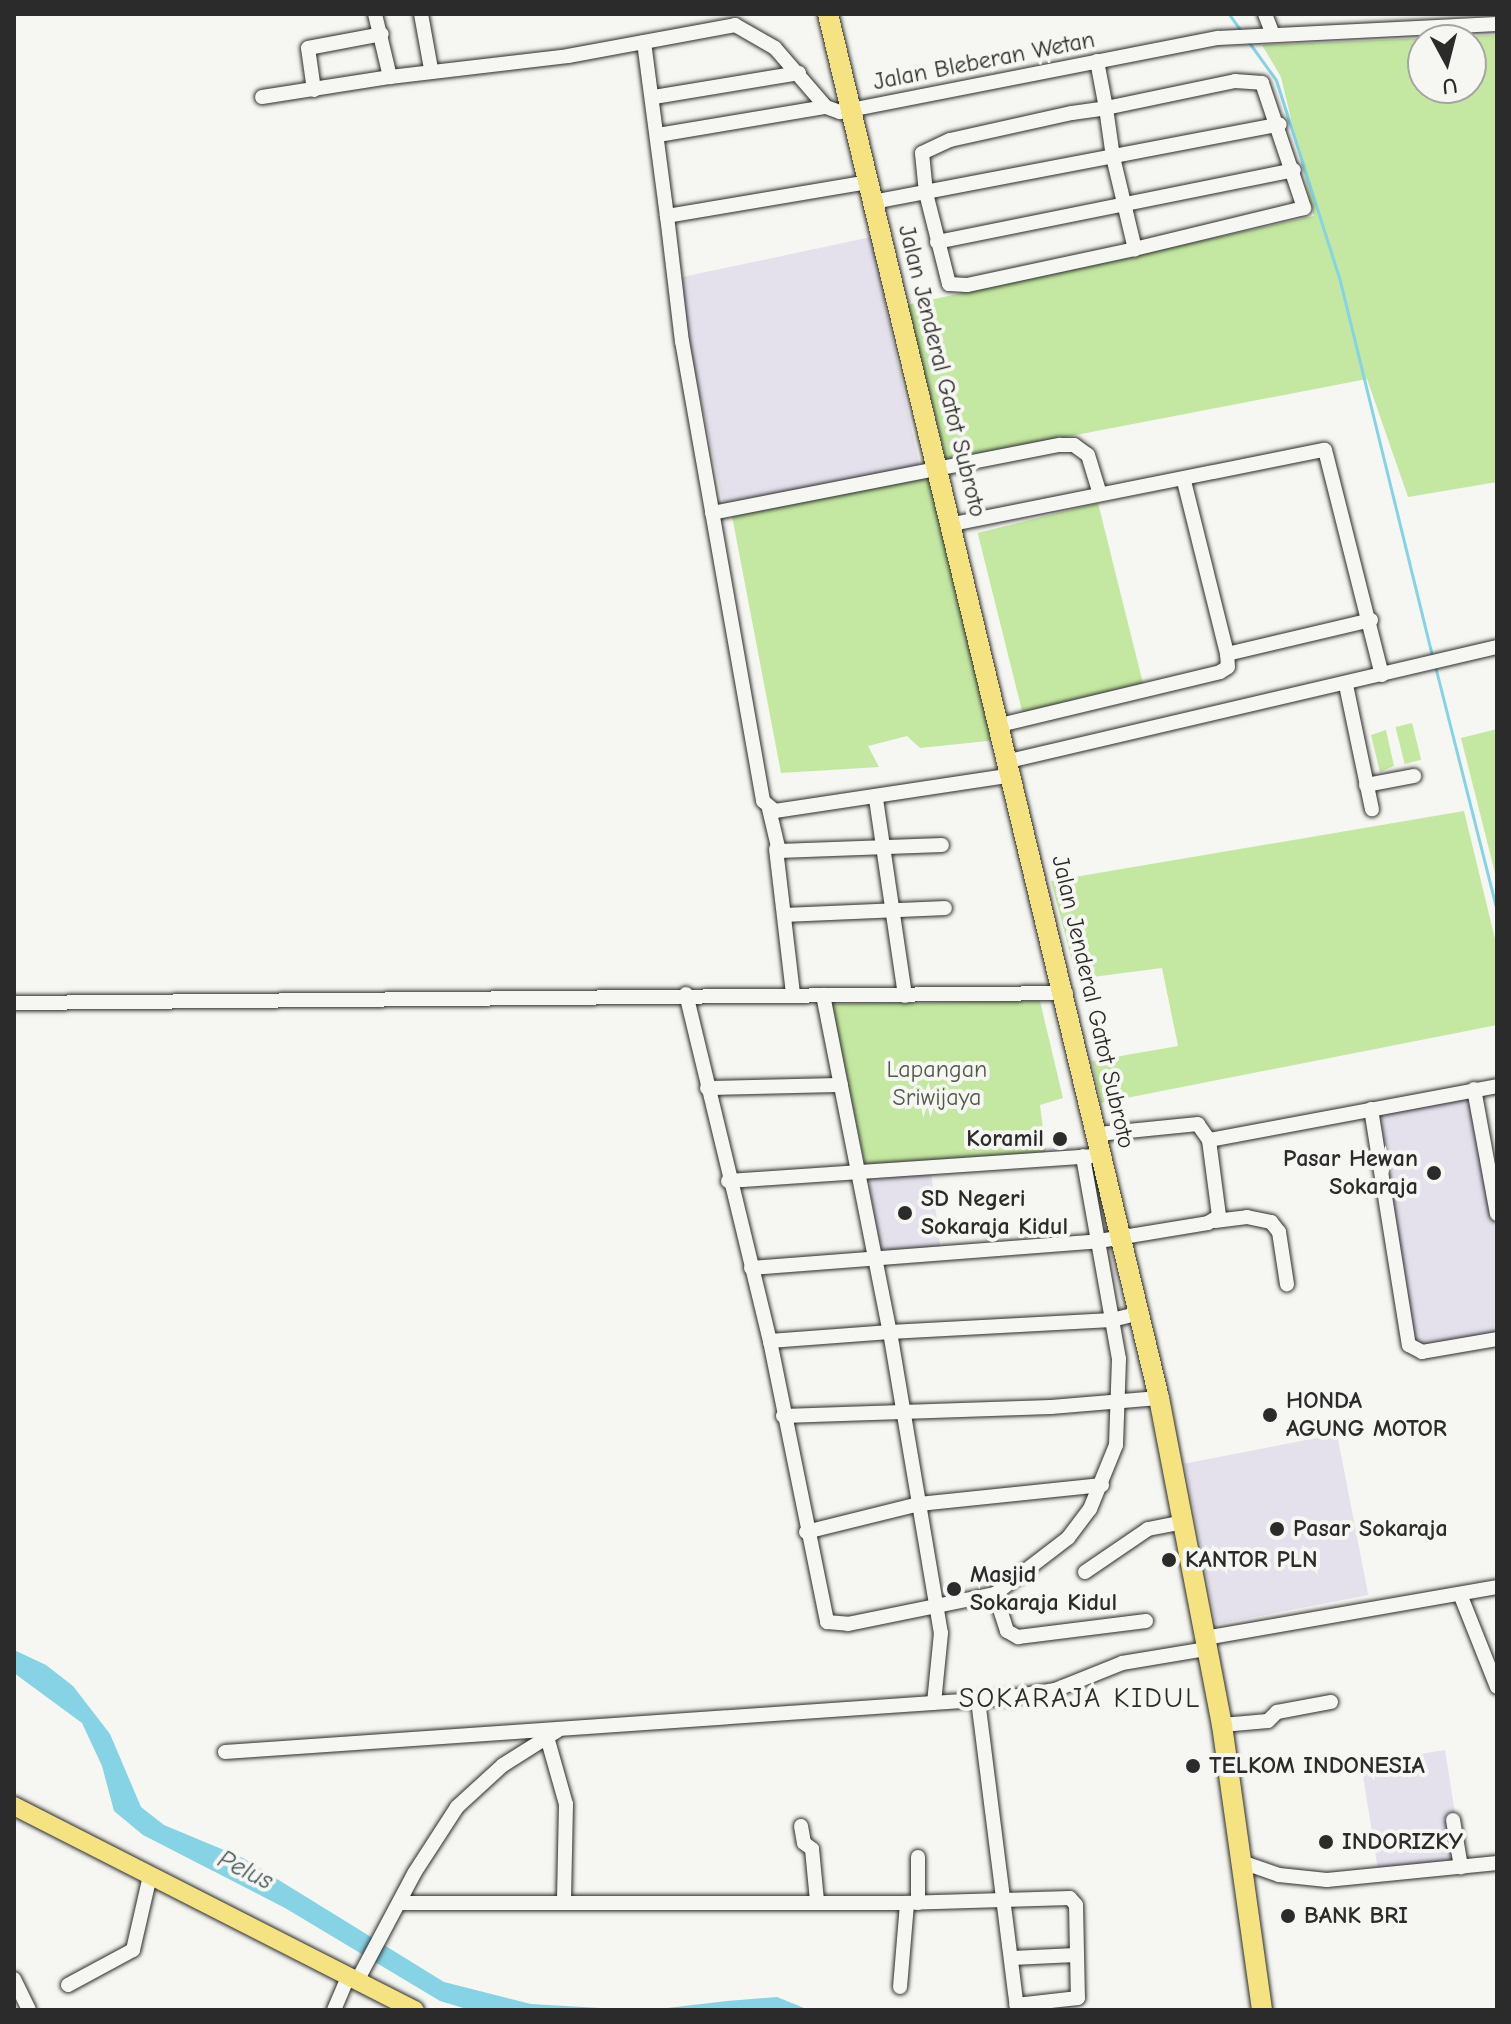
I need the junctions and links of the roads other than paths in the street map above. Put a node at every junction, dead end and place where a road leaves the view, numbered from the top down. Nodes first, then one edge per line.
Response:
1 (375, 14) edge
2 (421, 14) edge
3 (828, 14) edge
4 (1265, 14) edge
5 (1412, 22) edge
6 (1497, 24) edge
7 (1268, 33) junction
8 (382, 34) junction
9 (644, 42) junction
10 (1097, 61) junction
11 (431, 69) junction
12 (799, 73) junction
13 (390, 77) junction
14 (314, 90) junction
15 (262, 97) dead end
16 (654, 97) junction
17 (826, 107) junction
18 (1106, 108) junction
19 (852, 110) junction
20 (1280, 124) junction
21 (658, 135) junction
22 (1113, 157) junction
23 (1294, 170) junction
24 (870, 192) junction
25 (926, 193) junction
26 (1124, 205) junction
27 (667, 216) junction
28 (937, 242) junction
29 (1135, 249) junction
30 (939, 469) junction
31 (1184, 481) junction
32 (1099, 491) junction
33 (712, 513) junction
34 (953, 524) junction
35 (1371, 620) junction
36 (1497, 647) edge
37 (1227, 654) junction
38 (1382, 675) junction
39 (1346, 685) junction
40 (1000, 725) junction
41 (1011, 768) junction
42 (1414, 776) dead end
43 (1366, 785) junction
44 (876, 799) junction
45 (769, 809) junction
46 (1372, 809) dead end
47 (942, 845) dead end
48 (882, 848) junction
49 (776, 849) junction
50 (945, 908) dead end
51 (890, 910) junction
52 (785, 915) junction
53 (1066, 993) junction
54 (686, 994) junction
55 (793, 994) junction
56 (823, 995) junction
57 (905, 996) junction
58 (14, 1003) edge
59 (841, 1085) junction
60 (1497, 1086) edge
61 (707, 1088) junction
62 (1474, 1089) junction
63 (1371, 1109) junction
64 (1098, 1134) junction
65 (1209, 1140) junction
66 (1093, 1156) junction
67 (859, 1173) junction
68 (728, 1181) junction
69 (1497, 1214) edge
70 (1215, 1221) junction
71 (1122, 1237) junction
72 (1099, 1241) junction
73 (876, 1256) junction
74 (751, 1268) junction
75 (1287, 1284) dead end
76 (1140, 1313) junction
77 (1112, 1320) junction
78 (890, 1332) junction
79 (1497, 1339) edge
80 (770, 1341) junction
81 (1159, 1398) junction
82 (1120, 1403) junction
83 (903, 1409) junction
84 (783, 1416) junction
85 (1102, 1485) junction
86 (919, 1504) junction
87 (1183, 1522) junction
88 (806, 1532) junction
89 (1085, 1572) dead end
90 (1497, 1577) edge
91 (1497, 1587) edge
92 (1481, 1589) junction
93 (995, 1594) junction
94 (1460, 1594) junction
95 (938, 1607) junction
96 (1146, 1621) dead end
97 (1206, 1643) junction
98 (1496, 1681) edge
99 (978, 1700) junction
100 (1331, 1702) dead end
101 (934, 1703) junction
102 (1222, 1725) junction
103 (553, 1734) junction
104 (225, 1752) dead end
105 (14, 1806) edge
106 (1453, 1820) dead end
107 (801, 1826) dead end
108 (918, 1857) dead end
109 (1239, 1861) junction
110 (1497, 1863) edge
111 (1461, 1867) junction
112 (150, 1876) junction
113 (817, 1901) junction
114 (1004, 1902) junction
115 (400, 1903) junction
116 (564, 1903) junction
117 (913, 1903) junction
118 (1076, 1955) junction
119 (1012, 1958) junction
120 (355, 1977) junction
121 (14, 1979) edge
122 (68, 1985) dead end
123 (900, 1987) dead end
124 (1016, 2008) edge
125 (29, 2010) edge
126 (334, 2010) edge
127 (415, 2010) edge
128 (1262, 2010) edge

1 - 8 street
2 - 11 street
3 - 19 highway, Jalan Jenderal Gatot Subroto
4 - 7 street
5 - 6 street, Jalan Bleberan Wetan
5 - 7 street, Jalan Bleberan Wetan
7 - 10 street, Jalan Bleberan Wetan
8 - 13 street
8 - 14 street
9 - 11 street
9 - 12 street
9 - 16 street
10 - 18 street
10 - 19 street, Jalan Bleberan Wetan
11 - 13 street
12 - 16 street
12 - 17 street
13 - 14 street
14 - 15 street
16 - 21 street
17 - 19 street, Jalan Bleberan Wetan
17 - 21 street, Jalan Bleberan Wetan
18 - 20 street
18 - 22 street
18 - 25 street
19 - 24 highway, Jalan Jenderal Gatot Subroto
20 - 22 street
20 - 23 street
21 - 27 street
22 - 25 street
22 - 26 street
23 - 26 street
23 - 29 street
24 - 25 street
24 - 27 street
24 - 30 highway, Jalan Jenderal Gatot Subroto
25 - 28 street
26 - 28 street
26 - 29 street
27 - 33 street
28 - 29 street
30 - 32 street
30 - 33 street
30 - 34 highway, Jalan Jenderal Gatot Subroto
31 - 32 street
31 - 35 street
31 - 37 street
32 - 34 street
33 - 45 street
34 - 40 highway, Jalan Jenderal Gatot Subroto
35 - 37 street
35 - 38 street
36 - 38 street
37 - 40 street
38 - 39 street
39 - 41 street
39 - 43 street
40 - 41 highway, Jalan Jenderal Gatot Subroto
41 - 44 street
41 - 53 highway, Jalan Jenderal Gatot Subroto
42 - 43 street
43 - 46 street
44 - 45 street
44 - 48 street
45 - 49 street
47 - 48 street
48 - 49 street
48 - 51 street
49 - 52 street
50 - 51 street
51 - 52 street
51 - 57 street
52 - 55 street
53 - 57 street
53 - 64 highway, Jalan Jenderal Gatot Subroto
54 - 55 street
54 - 58 street
54 - 61 street
55 - 56 street
56 - 57 street
56 - 59 street
59 - 61 street
59 - 67 street
60 - 62 street
61 - 68 street
62 - 63 street
62 - 69 street
63 - 65 street
63 - 79 street
64 - 65 street
64 - 66 highway, Jalan Jenderal Gatot Subroto
65 - 70 street
66 - 67 street
66 - 71 highway, Jalan Jenderal Gatot Subroto
66 - 72 street
67 - 68 street
67 - 73 street
68 - 74 street
70 - 71 street
70 - 75 street
71 - 72 street
71 - 76 highway, Jalan Jenderal Gatot Subroto
72 - 73 street
72 - 77 street
73 - 74 street
73 - 78 street
74 - 80 street
76 - 77 street
76 - 81 highway, Jalan Jenderal Gatot Subroto
77 - 78 street
77 - 82 street
78 - 80 street
78 - 83 street
80 - 84 street
81 - 82 street
81 - 87 highway, Jalan Jenderal Gatot Subroto
82 - 83 street
82 - 85 street
83 - 84 street
83 - 86 street
84 - 88 street
85 - 86 street
85 - 93 street
86 - 88 street
86 - 95 street
87 - 89 street
87 - 97 highway, Jalan Jenderal Gatot Subroto
88 - 95 street
90 - 92 street
91 - 92 street
92 - 94 street
93 - 95 street
93 - 96 street
94 - 97 street
94 - 98 street
95 - 101 street
97 - 99 street
97 - 102 highway, Jalan Jenderal Gatot Subroto
99 - 101 street
99 - 114 street
100 - 102 street
101 - 103 street
102 - 109 highway, Jalan Jenderal Gatot Subroto
103 - 104 street
103 - 115 street
103 - 116 street
105 - 112 main road
106 - 111 street
107 - 113 street
108 - 117 street
109 - 111 street
109 - 128 highway, Jalan Jenderal Gatot Subroto
110 - 111 street
112 - 120 main road
112 - 122 street
113 - 116 street
113 - 117 street
114 - 117 street
114 - 118 street
114 - 119 street
115 - 116 street
115 - 120 street
117 - 123 street
118 - 119 street
118 - 124 street
119 - 124 street
120 - 126 street
120 - 127 main road
121 - 125 street

